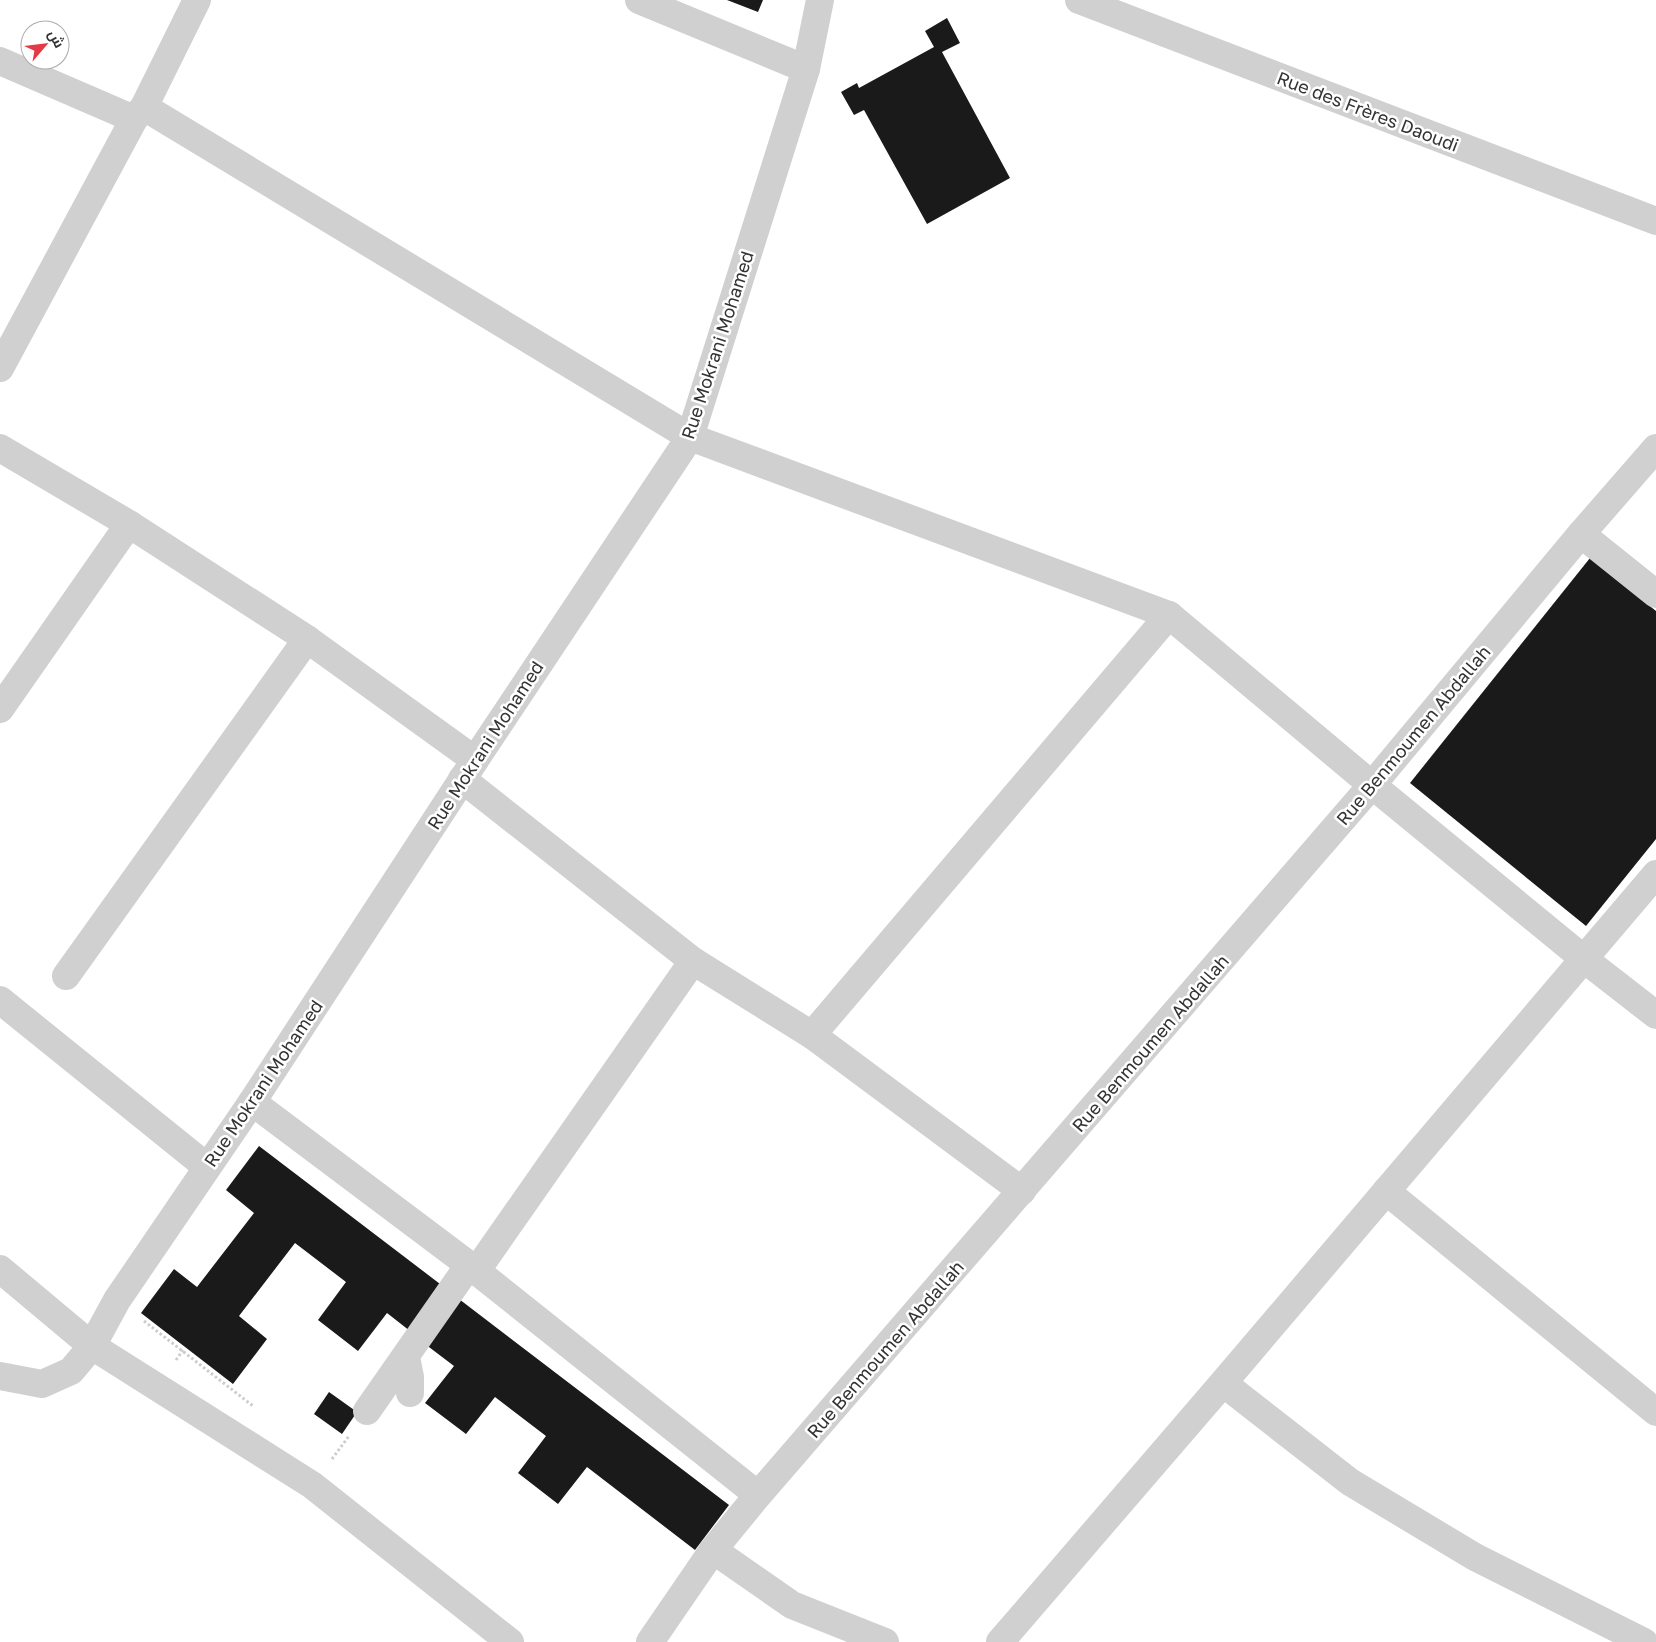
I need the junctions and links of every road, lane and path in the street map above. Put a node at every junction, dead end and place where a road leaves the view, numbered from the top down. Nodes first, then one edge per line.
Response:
1 (197, 0) edge
2 (639, 0) edge
3 (820, 0) edge
4 (1079, 0) edge
5 (0, 61) edge
6 (806, 69) junction
7 (139, 113) junction
8 (1656, 221) edge
9 (0, 368) edge
10 (690, 436) junction
11 (0, 448) edge
12 (1656, 448) edge
13 (129, 524) junction
14 (1581, 534) junction
15 (1656, 594) edge
16 (1169, 615) junction
17 (307, 639) junction
18 (0, 709) edge
19 (468, 770) junction
20 (1372, 785) junction
21 (1656, 874) edge
22 (1584, 960) junction
23 (693, 961) junction
24 (66, 976) dead end
25 (0, 1000) edge
26 (1656, 1015) edge
27 (812, 1035) junction
28 (252, 1102) junction
29 (207, 1167) junction
30 (1022, 1191) junction
31 (1386, 1191) junction
32 (473, 1268) junction
33 (0, 1269) edge
34 (117, 1300) junction
35 (92, 1346) junction
36 (406, 1357) junction
37 (0, 1376) edge
38 (1223, 1383) junction
39 (410, 1394) dead end
40 (260, 1411) dead end
41 (1656, 1412) edge
42 (360, 1420) joint
43 (328, 1465) dead end
44 (758, 1495) junction
45 (713, 1550) junction
46 (510, 1642) edge
47 (650, 1642) edge
48 (885, 1642) edge
49 (1000, 1642) edge
50 (1644, 1642) edge

1 - 7 street
2 - 6 street
3 - 6 street, Rue Mokrani Mohamed
4 - 8 street, Rue des Frères Daoudi
5 - 7 street
6 - 10 street, Rue Mokrani Mohamed
7 - 9 street
7 - 10 street
10 - 16 street
10 - 19 street, Rue Mokrani Mohamed
11 - 13 street
12 - 14 street, Rue Benmoumen Abdallah
13 - 17 street
13 - 18 street
14 - 15 street
14 - 20 street, Rue Benmoumen Abdallah
16 - 20 street
16 - 27 street
17 - 19 street
17 - 24 street
19 - 23 street
19 - 28 street, Rue Mokrani Mohamed
20 - 22 street
20 - 30 street, Rue Benmoumen Abdallah
21 - 22 street
22 - 26 street
22 - 31 street
23 - 27 street
23 - 32 street
25 - 29 street
27 - 30 street
28 - 29 street, Rue Mokrani Mohamed
28 - 32 street
29 - 34 street, Rue Mokrani Mohamed
30 - 44 street, Rue Benmoumen Abdallah
31 - 38 street
31 - 41 street
32 - 36 street
32 - 44 street
33 - 35 street
34 - 35 street, Rue Mokrani Mohamed
34 - 40 path
35 - 37 street, Rue Mokrani Mohamed
35 - 46 street
36 - 39 street
36 - 42 street
38 - 49 street
38 - 50 street
42 - 43 path
44 - 45 street, Rue Benmoumen Abdallah
45 - 47 street, Rue Benmoumen Abdallah
45 - 48 street

